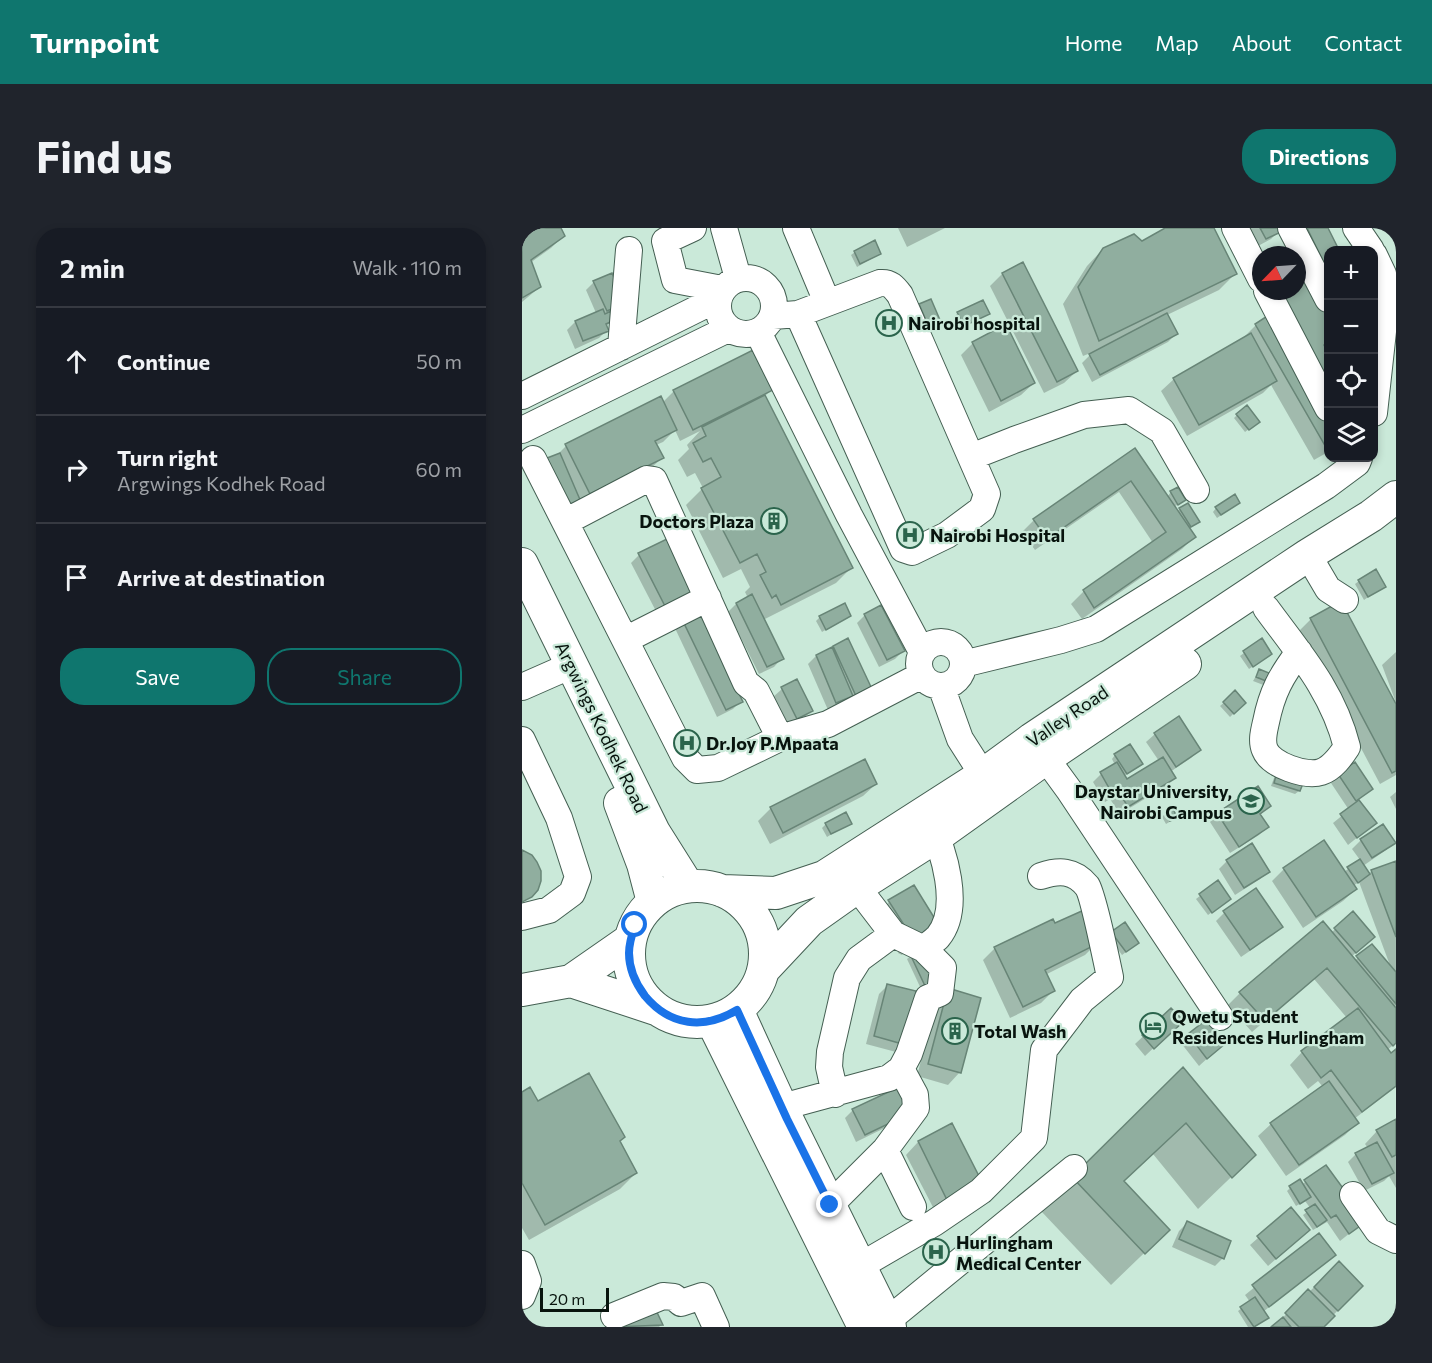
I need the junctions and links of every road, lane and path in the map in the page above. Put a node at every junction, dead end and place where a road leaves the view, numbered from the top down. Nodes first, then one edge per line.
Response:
1 (693, 228) edge
2 (724, 228) edge
3 (796, 228) edge
4 (1235, 228) edge
5 (1356, 228) edge
6 (663, 235) edge
7 (1296, 244) edge
8 (1368, 246) edge
9 (629, 250) dead end
10 (1252, 261) edge
11 (1378, 263) edge
12 (726, 288) junction
13 (1324, 291) edge
14 (1272, 300) edge
15 (827, 302) junction
16 (798, 314) junction
17 (765, 324) junction
18 (728, 329) junction
19 (621, 346) junction
20 (522, 396) edge
21 (1324, 398) edge
22 (1375, 408) edge
23 (522, 430) edge
24 (971, 458) junction
25 (533, 459) dead end
26 (1354, 462) edge
27 (1196, 490) dead end
28 (1396, 497) edge
29 (565, 522) junction
30 (1396, 525) edge
31 (522, 564) edge
32 (1314, 564) junction
33 (708, 598) junction
34 (1345, 600) dead end
35 (1266, 608) junction
36 (522, 611) edge
37 (625, 640) junction
38 (1299, 652) dead end
39 (963, 664) junction
40 (562, 669) junction
41 (928, 671) junction
42 (522, 687) edge
43 (522, 740) edge
44 (773, 742) junction
45 (1039, 749) junction
46 (987, 786) junction
47 (931, 825) junction
48 (1041, 876) dead end
49 (688, 886) junction
50 (857, 887) junction
51 (723, 891) junction
52 (653, 902) junction
53 (522, 916) edge
54 (893, 934) junction
55 (630, 940) junction
56 (924, 949) junction
57 (764, 969) junction
58 (571, 981) junction
59 (522, 990) edge
60 (656, 1009) junction
61 (725, 1015) junction
62 (1220, 1017) dead end
63 (901, 1069) junction
64 (835, 1094) junction
65 (782, 1107) junction
66 (885, 1150) junction
67 (1074, 1168) dead end
68 (1353, 1195) dead end
69 (830, 1205) junction
70 (913, 1207) dead end
71 (1396, 1240) edge
72 (522, 1264) edge
73 (860, 1266) junction
74 (522, 1296) edge
75 (614, 1316) dead end
76 (880, 1325) edge
77 (716, 1327) edge

1 - 6 street
2 - 12 street
3 - 15 street
4 - 10 street
5 - 8 street
6 - 12 street
7 - 13 street
9 - 19 street
11 - 22 street
12 - 17 street
12 - 18 street
12 - 19 street
14 - 21 street
15 - 16 street
15 - 24 street
16 - 17 street
16 - 24 street
17 - 18 street
17 - 41 street
18 - 23 street
19 - 20 street
24 - 27 street
25 - 29 street
26 - 39 street
28 - 32 main road, Valley Road
29 - 33 street
29 - 37 street
30 - 32 main road, Valley Road
31 - 40 main road, Argwings Kodhek Road
32 - 34 street
32 - 35 main road, Valley Road
32 - 45 main road, Valley Road
33 - 37 street
33 - 44 street
35 - 38 street
35 - 45 main road, Valley Road
36 - 40 main road, Argwings Kodhek Road
37 - 44 street
39 - 41 street
39 - 41 street
40 - 42 street
40 - 49 main road, Argwings Kodhek Road
40 - 52 main road, Argwings Kodhek Road
41 - 44 street
41 - 46 street
43 - 53 street
45 - 46 main road, Valley Road
45 - 62 street
46 - 47 main road, Valley Road
47 - 50 main road, Valley Road
47 - 51 main road, Valley Road
47 - 56 street
48 - 73 street
49 - 51 main road
49 - 52 main road
50 - 54 street
50 - 57 main road, Valley Road
51 - 57 main road
52 - 55 main road
54 - 56 street
54 - 64 street
55 - 58 main road
55 - 60 main road
56 - 63 street
57 - 61 main road
58 - 59 main road
58 - 60 main road
60 - 61 main road
61 - 65 main road
61 - 76 main road
63 - 64 street
63 - 66 street
64 - 65 street
65 - 69 main road
66 - 69 street
66 - 70 street
67 - 76 street
68 - 71 street
69 - 73 main road
72 - 74 street
73 - 76 main road
75 - 77 street

